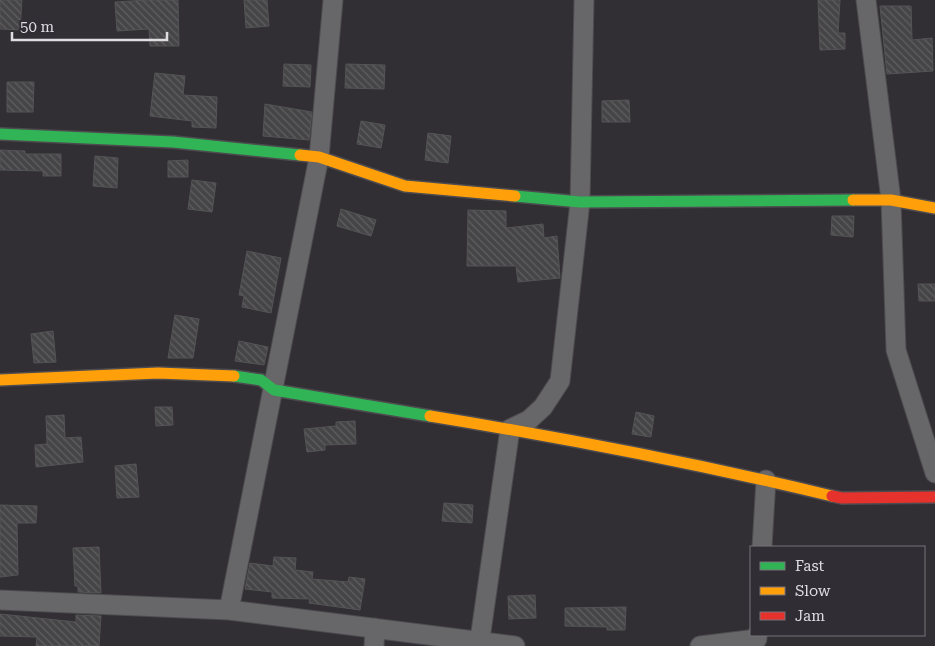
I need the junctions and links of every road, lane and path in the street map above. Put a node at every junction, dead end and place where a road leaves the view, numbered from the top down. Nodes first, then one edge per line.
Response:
1 (333, 0) edge
2 (584, 0) edge
3 (866, 0) edge
4 (0, 134) edge
5 (319, 157) junction
6 (891, 200) junction
7 (580, 202) junction
8 (935, 208) edge
9 (0, 380) edge
10 (274, 390) junction
11 (510, 429) junction
12 (935, 472) edge
13 (766, 480) junction
14 (935, 496) edge
15 (762, 546) edge
16 (0, 600) edge
17 (230, 610) junction
18 (757, 636) edge
19 (374, 637) edge
20 (479, 644) edge
21 (514, 646) edge
22 (700, 646) edge

1 - 5 street
2 - 7 street
3 - 6 street
4 - 5 street
5 - 7 street
5 - 10 street
6 - 7 street
6 - 8 street
6 - 12 street
7 - 11 street
9 - 10 street
10 - 11 street
10 - 17 street
11 - 13 street
11 - 20 street
13 - 14 street
13 - 15 street
16 - 17 street
17 - 19 street
18 - 22 street
19 - 20 street
20 - 21 street

